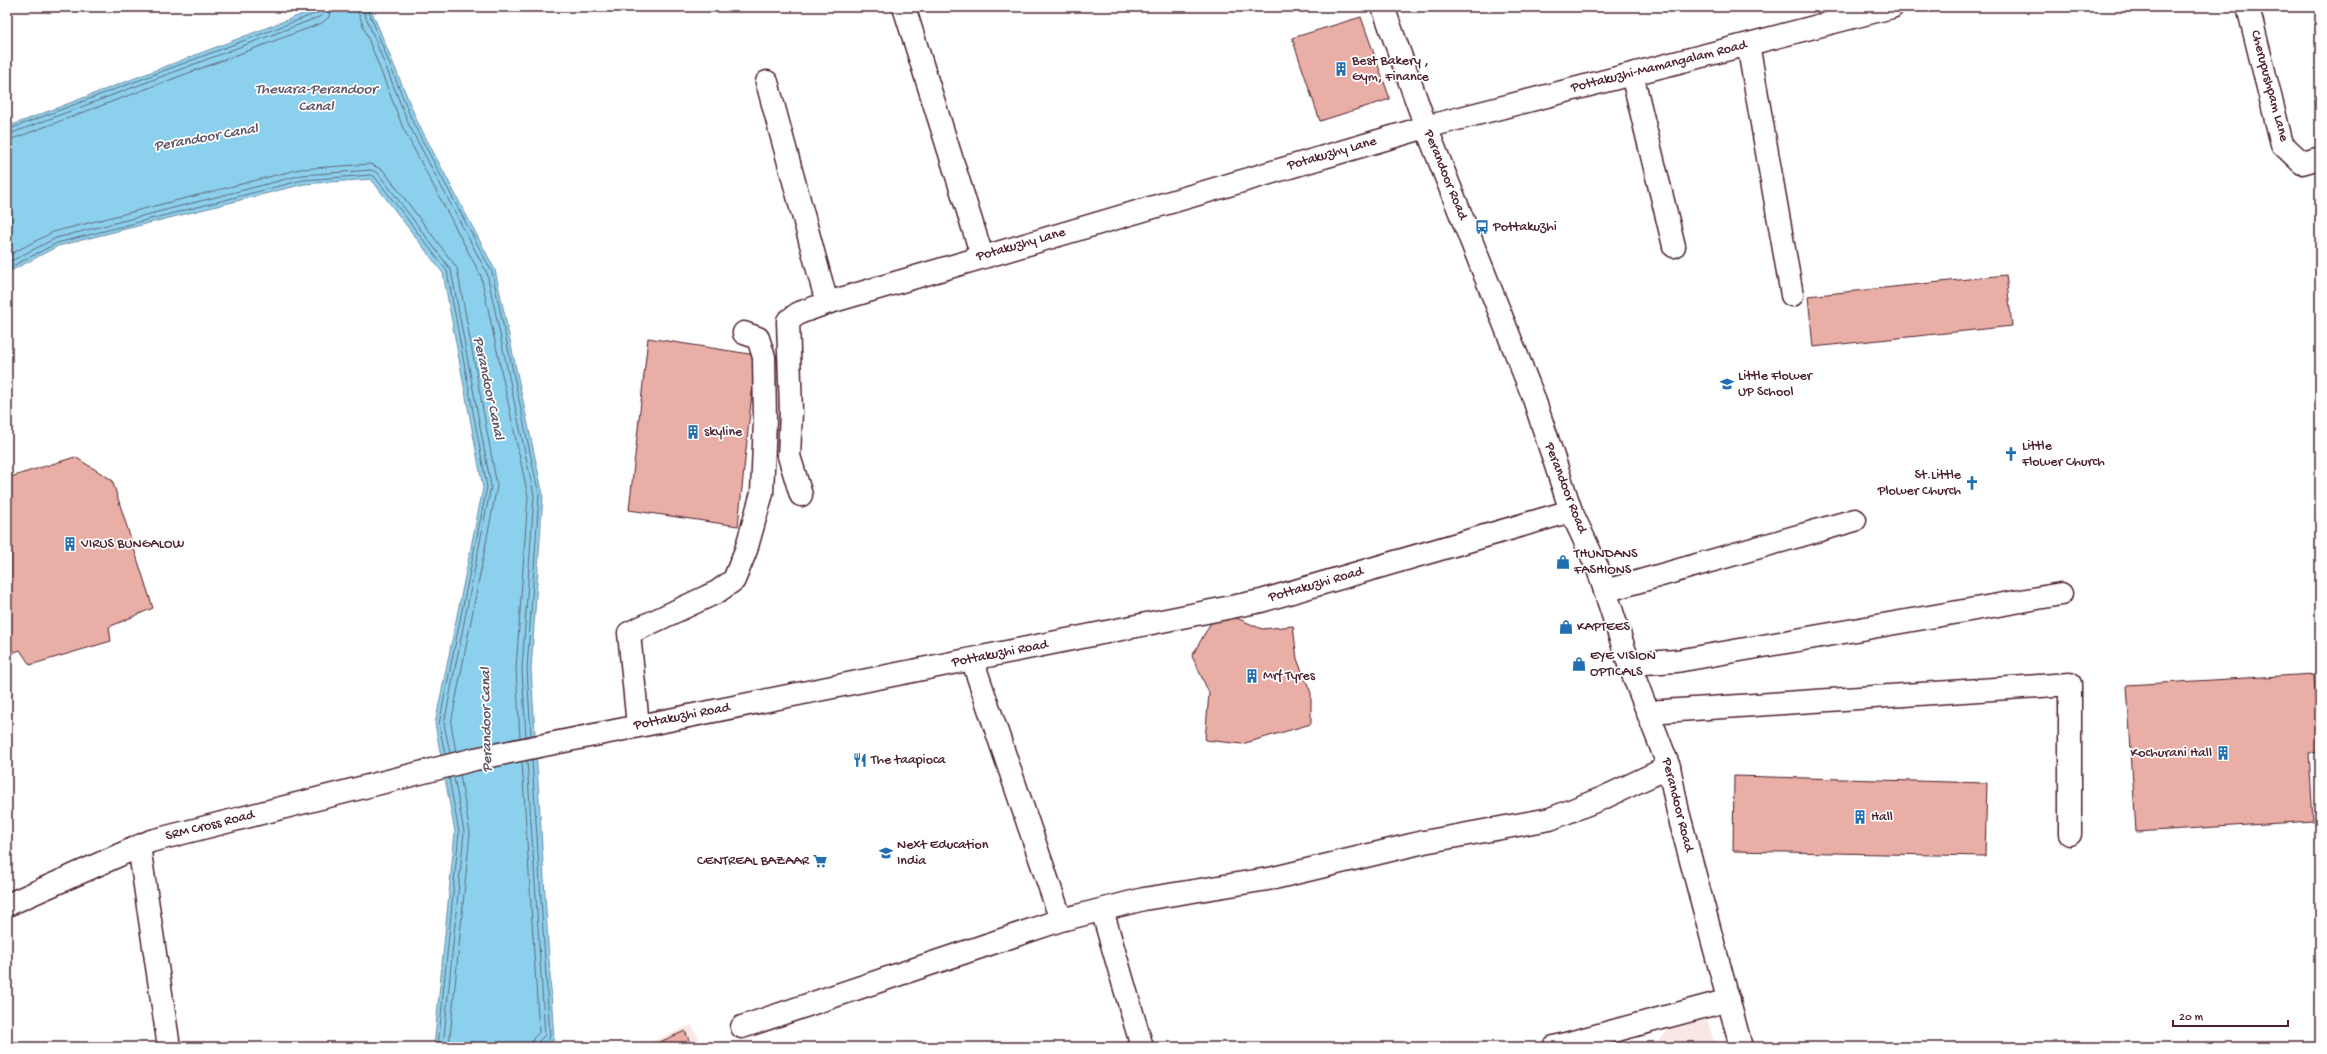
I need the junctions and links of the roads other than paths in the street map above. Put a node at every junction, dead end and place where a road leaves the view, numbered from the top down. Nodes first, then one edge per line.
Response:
1 (904, 7) edge
2 (1384, 7) edge
3 (1892, 7) edge
4 (2248, 7) edge
5 (1748, 44) junction
6 (1632, 74) junction
7 (767, 82) dead end
8 (1426, 127) junction
9 (2320, 158) edge
10 (1674, 246) dead end
11 (982, 256) junction
12 (1792, 295) dead end
13 (827, 303) junction
14 (744, 333) dead end
15 (801, 495) dead end
16 (1571, 511) junction
17 (1855, 520) dead end
18 (1605, 591) junction
19 (2061, 594) dead end
20 (972, 659) junction
21 (1629, 664) junction
22 (1648, 712) junction
23 (638, 726) junction
24 (1669, 767) junction
25 (422, 772) joint
26 (2070, 834) dead end
27 (139, 846) junction
28 (7, 905) edge
29 (1102, 910) junction
30 (1061, 920) junction
31 (1729, 1000) junction
32 (742, 1027) dead end
33 (169, 1047) edge
34 (1142, 1047) edge
35 (1554, 1047) edge
36 (1741, 1047) edge

1 - 11 street
2 - 8 street, Perandoor Road
3 - 5 street, Pottakuzhi-Mamangalam Road
4 - 9 street, Cherupushpam Lane
5 - 6 street, Pottakuzhi-Mamangalam Road
5 - 12 street
6 - 8 street, Pottakuzhi-Mamangalam Road
6 - 10 street
7 - 13 street
8 - 11 street, Potakuzhy Lane
8 - 16 street, Perandoor Road
11 - 13 street, Potakuzhy Lane
13 - 15 street, Potakuzhy Lane
14 - 23 street
16 - 18 street, Perandoor Road
16 - 20 street, Pottakuzhi Road
17 - 18 street
18 - 21 street, Perandoor Road
19 - 21 street
20 - 23 street, Pottakuzhi Road
20 - 30 street
21 - 22 street, Perandoor Road
22 - 24 street, Perandoor Road
22 - 26 street
23 - 25 street, Pottakuzhi Road
24 - 29 street
24 - 31 street, Perandoor Road
25 - 27 street, SRM Cross Road
27 - 28 street, SRM Cross Road
27 - 33 street
29 - 30 street
29 - 34 street
30 - 32 street
31 - 35 street
31 - 36 street, Perandoor Road

